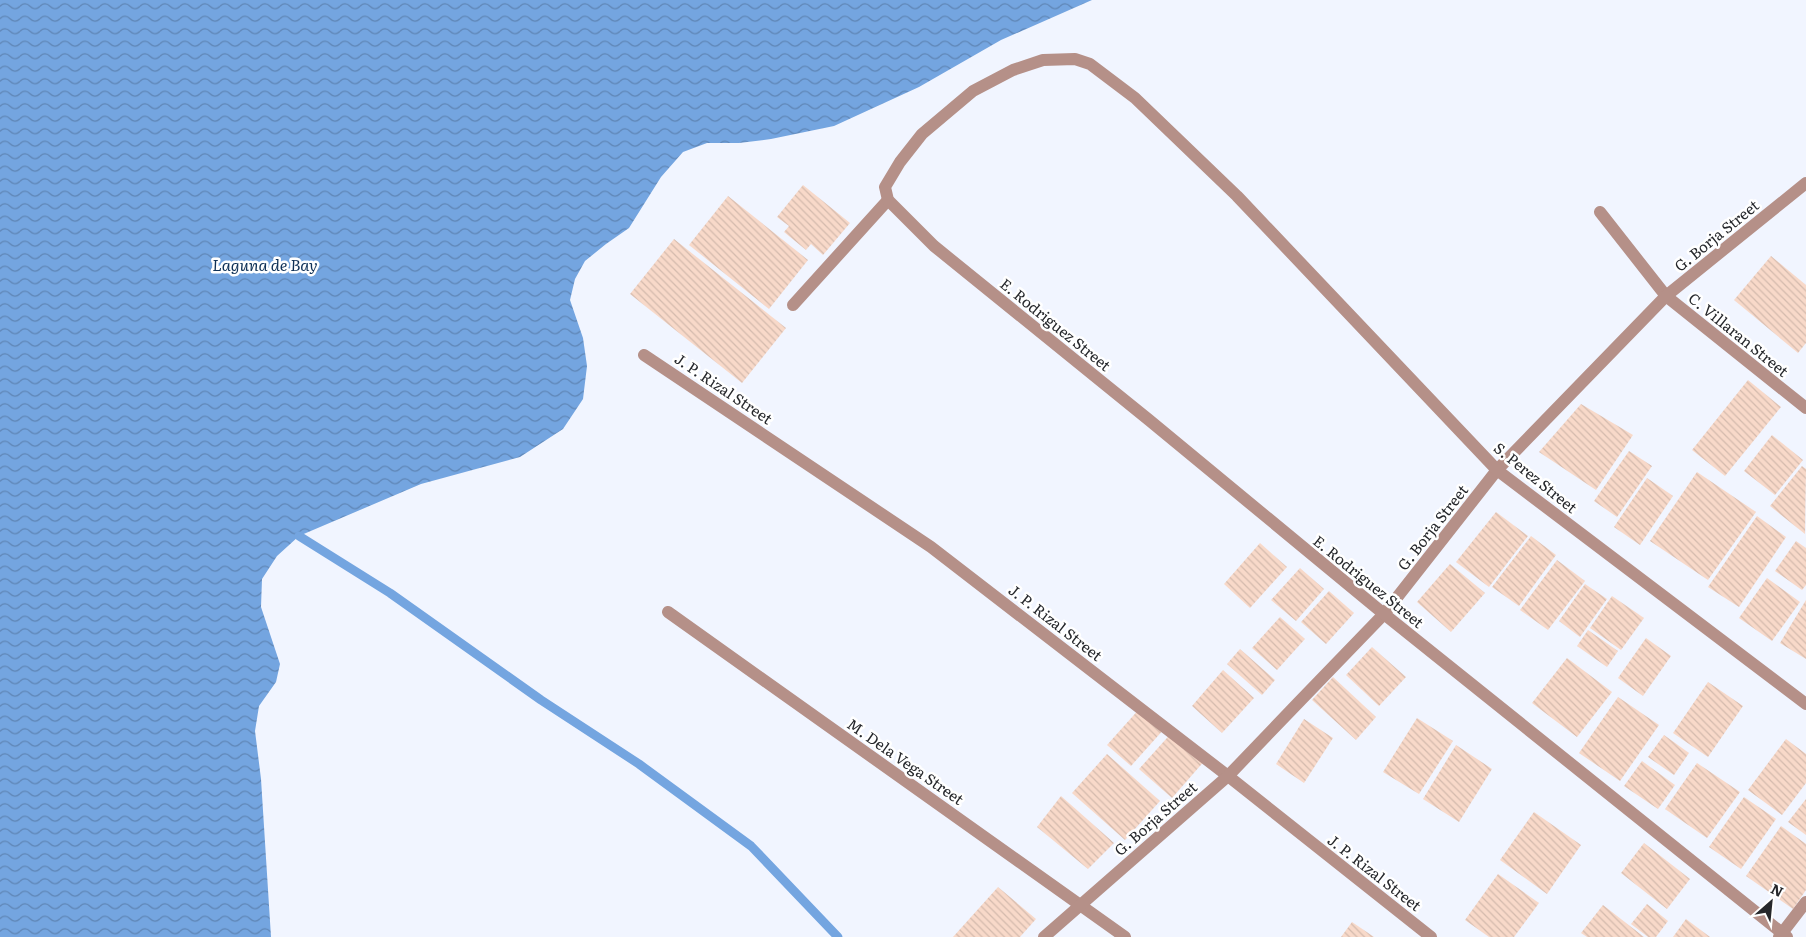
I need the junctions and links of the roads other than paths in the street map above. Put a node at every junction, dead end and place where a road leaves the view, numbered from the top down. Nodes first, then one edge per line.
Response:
1 (1806, 183) edge
2 (888, 200) junction
3 (1600, 212) dead end
4 (1666, 296) junction
5 (793, 305) dead end
6 (644, 355) dead end
7 (1806, 408) edge
8 (1497, 470) junction
9 (668, 612) dead end
10 (1384, 614) junction
11 (1806, 704) edge
12 (1228, 776) junction
13 (1806, 902) edge
14 (1081, 905) junction
15 (1783, 936) edge
16 (1044, 937) edge
17 (1125, 937) edge
18 (1432, 937) edge

1 - 4 street, G. Borja Street
2 - 5 street
2 - 8 street, S. Perez Street
2 - 10 street, E. Rodriguez Street
3 - 4 street, C. Villaran Street
4 - 7 street, C. Villaran Street
4 - 8 street, G. Borja Street
6 - 12 street, J. P. Rizal Street
8 - 10 street, G. Borja Street
8 - 11 street, S. Perez Street
9 - 14 street, M. Dela Vega Street
10 - 12 street, G. Borja Street
10 - 15 street, E. Rodriguez Street
12 - 14 street, G. Borja Street
12 - 18 street, J. P. Rizal Street
13 - 15 street
14 - 16 street, G. Borja Street
14 - 17 street, M. Dela Vega Street

